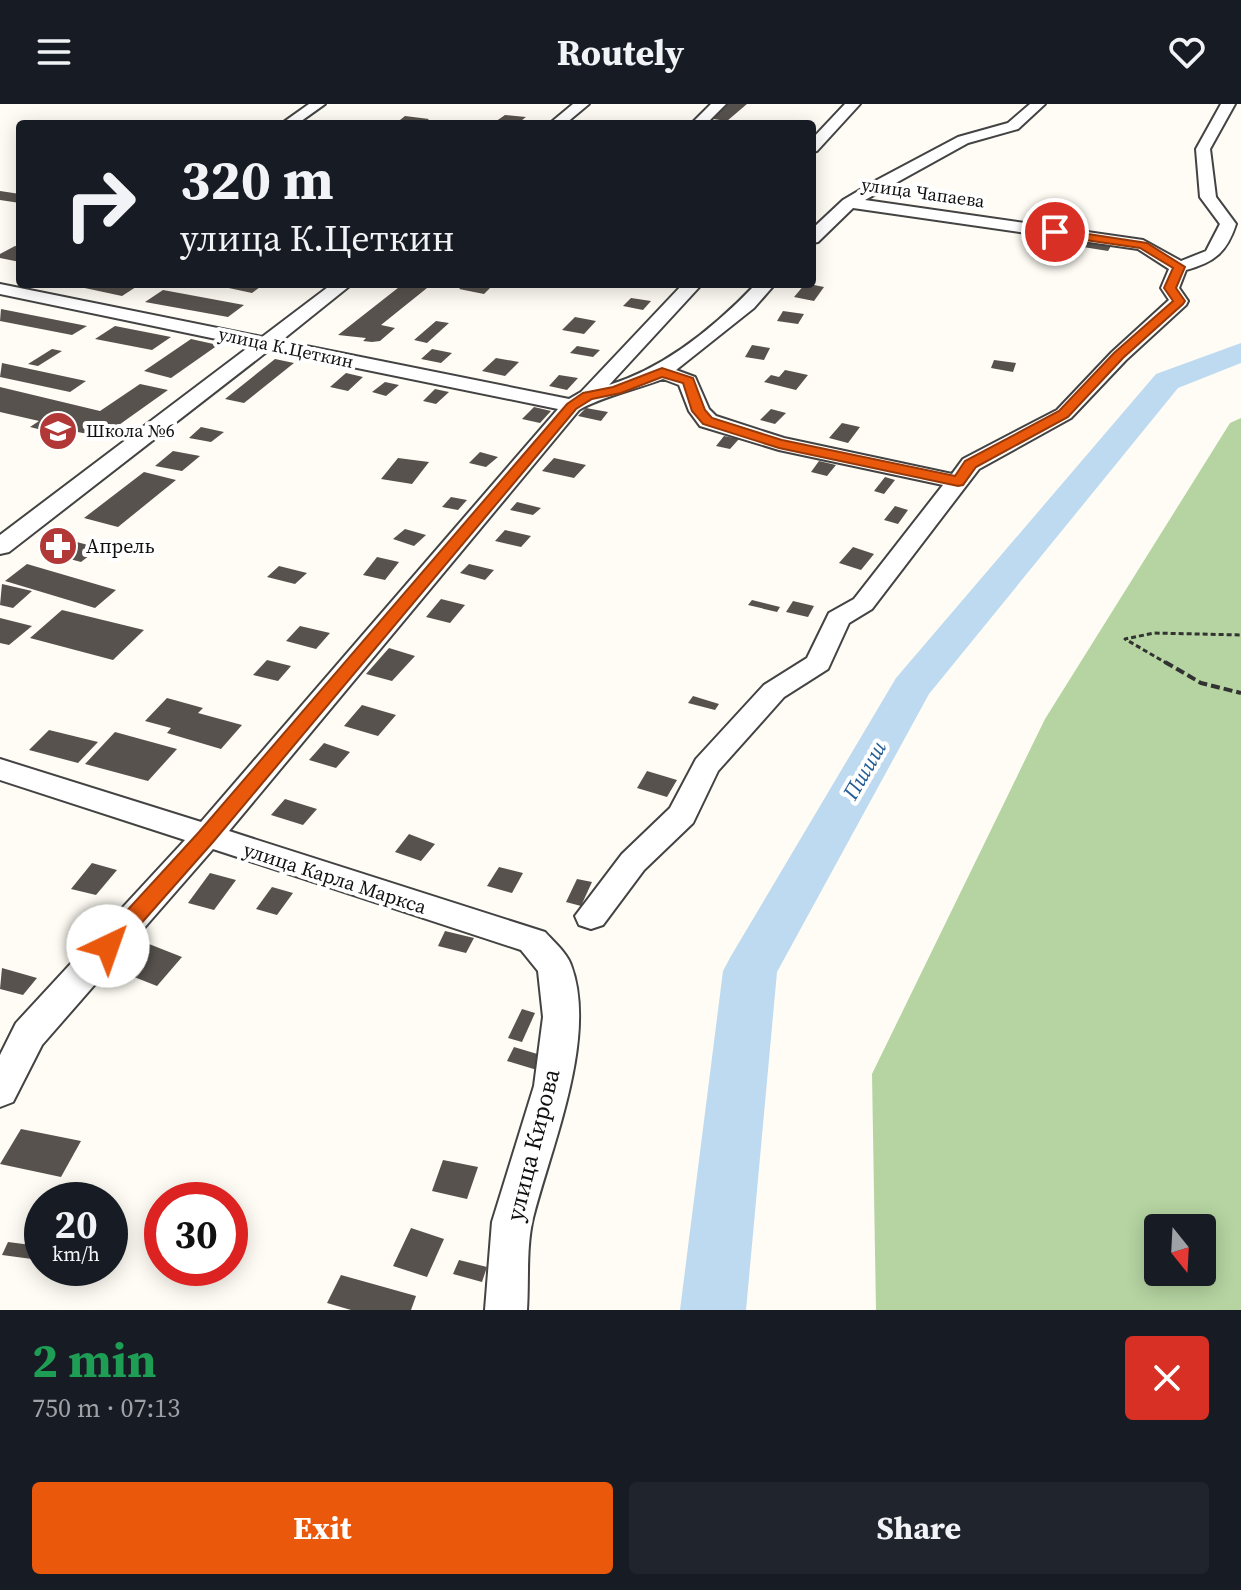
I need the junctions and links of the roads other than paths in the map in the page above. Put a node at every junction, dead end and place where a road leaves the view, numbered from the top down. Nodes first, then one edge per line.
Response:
1 (318, 104) edge
2 (582, 104) edge
3 (719, 104) edge
4 (853, 104) edge
5 (1038, 104) edge
6 (1228, 104) edge
7 (294, 120) edge
8 (561, 120) edge
9 (702, 120) edge
10 (816, 144) edge
11 (849, 203) junction
12 (816, 234) edge
13 (1179, 267) junction
14 (338, 288) edge
15 (689, 288) edge
16 (762, 288) edge
17 (6, 289) edge
18 (266, 344) junction
19 (662, 372) junction
20 (580, 401) junction
21 (958, 482) junction
22 (0, 547) edge
23 (0, 769) edge
24 (206, 837) junction
25 (591, 916) dead end
26 (533, 941) joint
27 (0, 1091) edge
28 (506, 1310) edge

1 - 7 street
2 - 8 street
3 - 9 street
4 - 10 street
5 - 11 street
6 - 13 street
11 - 12 street
11 - 13 street, улица Чапаева
13 - 21 street
14 - 18 street
15 - 20 street
16 - 19 street
17 - 18 street, улица К.Цеткин
18 - 20 street, улица К.Цеткин
18 - 22 street
19 - 20 street
19 - 21 street
20 - 24 street
21 - 25 street
23 - 24 street, улица Карла Маркса
24 - 26 street, улица Карла Маркса
24 - 27 street
26 - 28 street, улица Кирова

